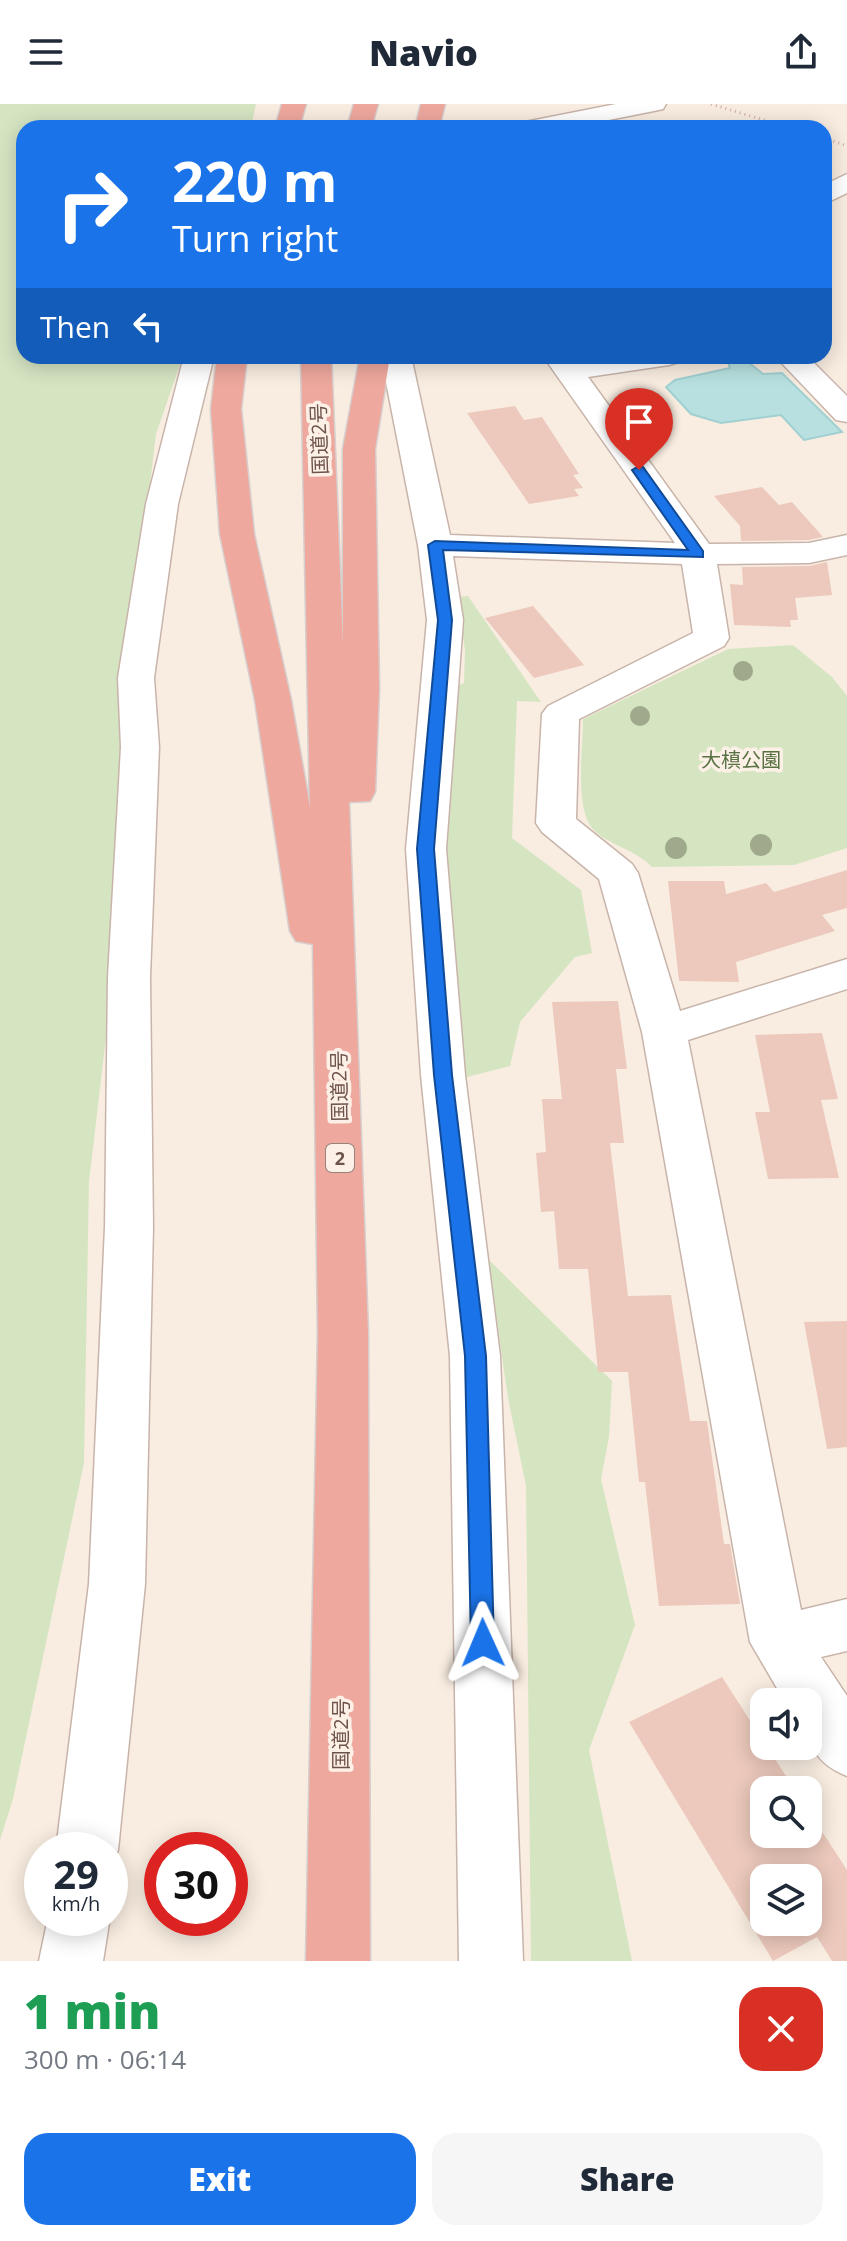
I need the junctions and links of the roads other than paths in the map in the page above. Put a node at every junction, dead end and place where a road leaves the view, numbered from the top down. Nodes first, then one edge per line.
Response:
1 (654, 104) edge
2 (558, 112) edge
3 (197, 364) edge
4 (231, 364) edge
5 (316, 364) edge
6 (374, 364) edge
7 (398, 364) edge
8 (563, 364) edge
9 (809, 365) edge
10 (847, 413) edge
11 (435, 545) junction
12 (847, 545) edge
13 (698, 554) junction
14 (847, 974) edge
15 (664, 1032) junction
16 (339, 1103) junction
17 (847, 1625) edge
18 (779, 1642) junction
19 (847, 1748) edge
20 (89, 1832) edge
21 (76, 1936) edge
22 (71, 1961) edge
23 (338, 1961) edge
24 (491, 1961) edge

1 - 2 street
3 - 20 street
4 - 16 highway
5 - 16 highway, 国道2号 / 2
6 - 16 highway
7 - 11 street
8 - 13 street
9 - 10 street
11 - 13 street
11 - 24 street
12 - 13 street
13 - 15 street
14 - 15 street
15 - 18 street
16 - 23 highway, 国道2号 / 2
17 - 18 street
18 - 19 street
21 - 22 street

